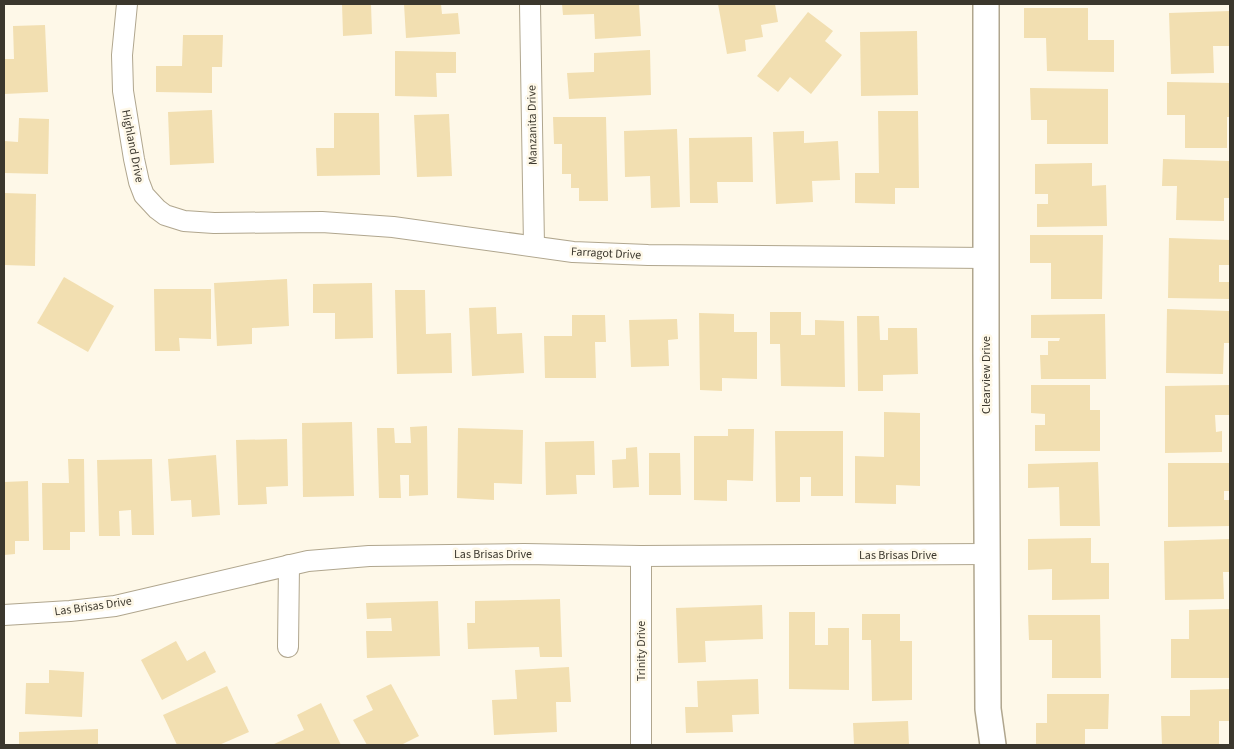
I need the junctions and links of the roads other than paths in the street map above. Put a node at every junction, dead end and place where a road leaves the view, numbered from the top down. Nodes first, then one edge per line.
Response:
1 (127, 4) edge
2 (530, 4) edge
3 (986, 4) edge
4 (228, 222) joint
5 (534, 246) junction
6 (987, 258) junction
7 (988, 554) junction
8 (641, 556) junction
9 (289, 565) junction
10 (4, 615) edge
11 (288, 647) dead end
12 (641, 745) edge
13 (993, 745) edge

1 - 4 street, Highland Drive
2 - 5 street, Manzanita Drive
3 - 6 street, Clearview Drive
4 - 5 street, Farragot Drive
5 - 6 street, Farragot Drive
6 - 7 street, Clearview Drive
7 - 8 street, Las Brisas Drive
7 - 13 street, Clearview Drive
8 - 9 street, Las Brisas Drive
8 - 12 street, Trinity Drive
9 - 10 street, Las Brisas Drive
9 - 11 street

